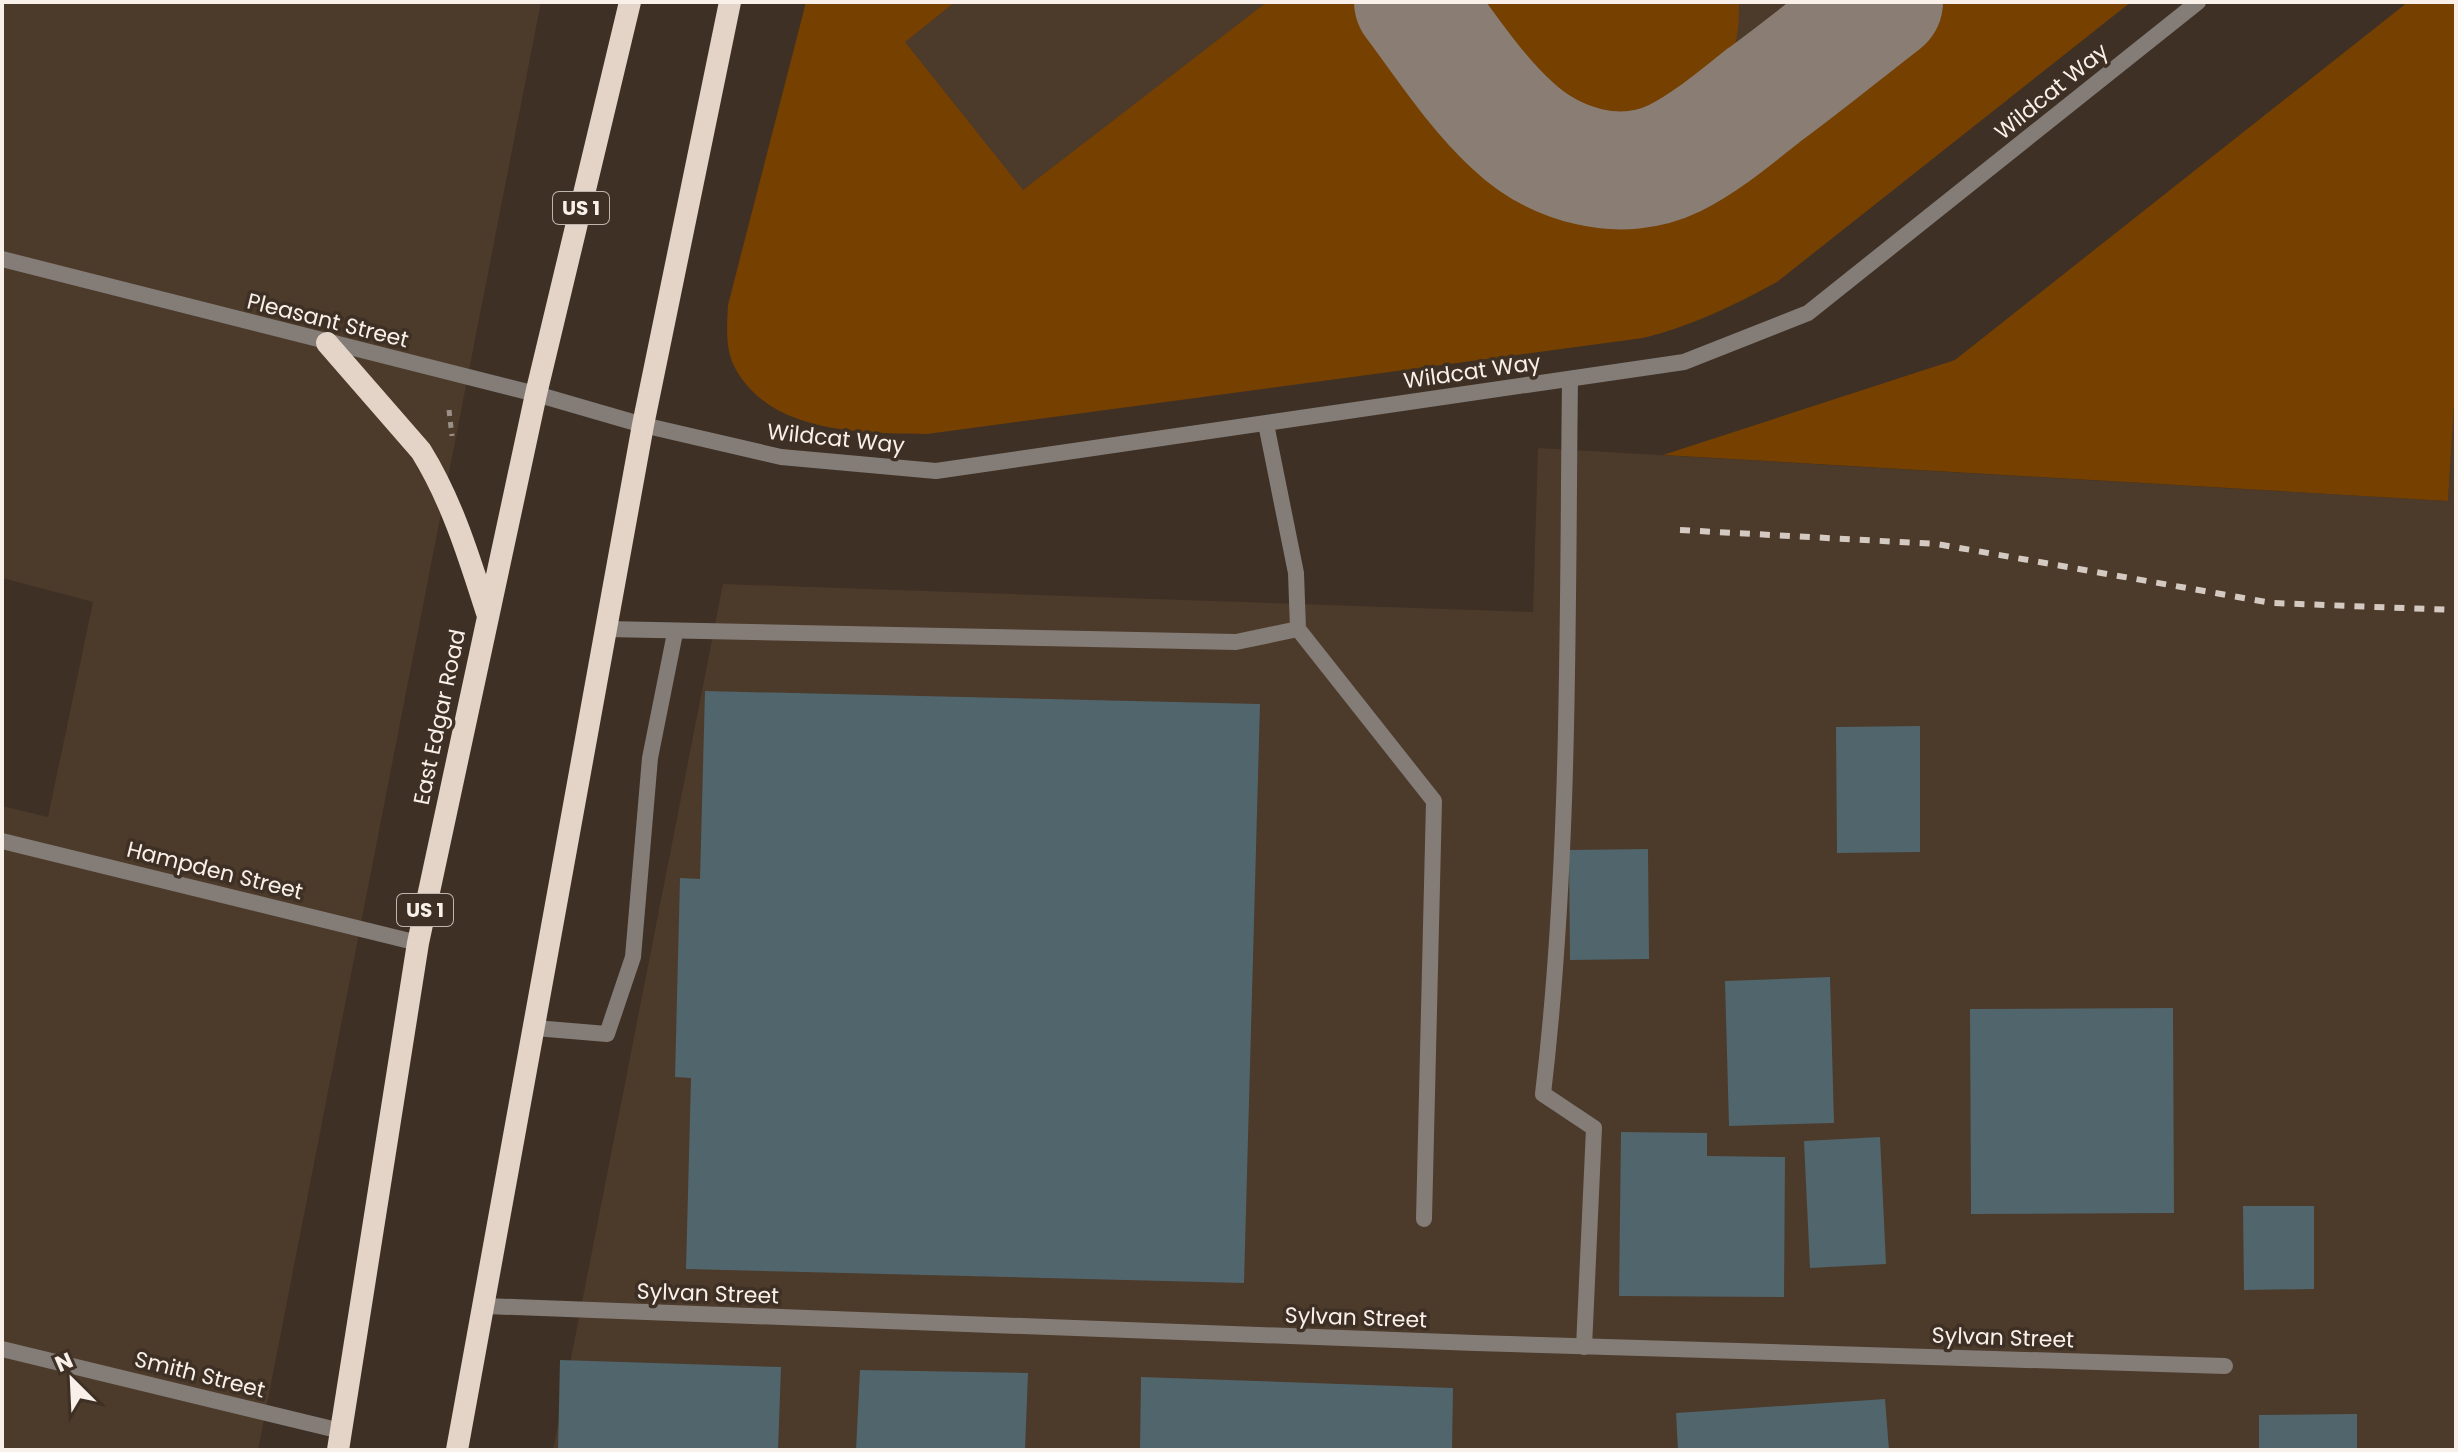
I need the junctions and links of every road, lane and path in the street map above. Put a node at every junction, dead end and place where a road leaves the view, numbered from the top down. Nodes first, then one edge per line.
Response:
1 (630, 2) edge
2 (730, 2) edge
3 (2198, 2) edge
4 (2, 259) edge
5 (327, 343) junction
6 (1570, 379) junction
7 (536, 394) junction
8 (1266, 424) junction
9 (643, 425) junction
10 (487, 613) junction
11 (606, 629) junction
12 (1298, 629) junction
13 (675, 633) junction
14 (2, 841) edge
15 (418, 943) junction
16 (535, 1028) junction
17 (1424, 1219) dead end
18 (485, 1306) junction
19 (1584, 1347) junction
20 (2, 1349) edge
21 (2225, 1366) dead end
22 (340, 1441) edge
23 (457, 1450) edge

1 - 7 highway, East Edgar Road / US 1
2 - 9 highway
3 - 6 street, Wildcat Way
4 - 5 street, Pleasant Street
5 - 7 street, Pleasant Street
5 - 10 highway
6 - 8 street, Wildcat Way
6 - 19 street
7 - 9 street, Pleasant Street
7 - 10 highway, East Edgar Road / US 1
8 - 9 street, Wildcat Way
8 - 12 street
9 - 11 highway
10 - 15 highway, East Edgar Road / US 1
11 - 13 street
11 - 16 highway
12 - 13 street
12 - 17 street
13 - 16 street
14 - 15 street, Hampden Street
15 - 22 highway, East Edgar Road / US 1
16 - 18 highway
18 - 19 street, Sylvan Street
18 - 23 highway
19 - 21 street, Sylvan Street
20 - 22 street, Smith Street

